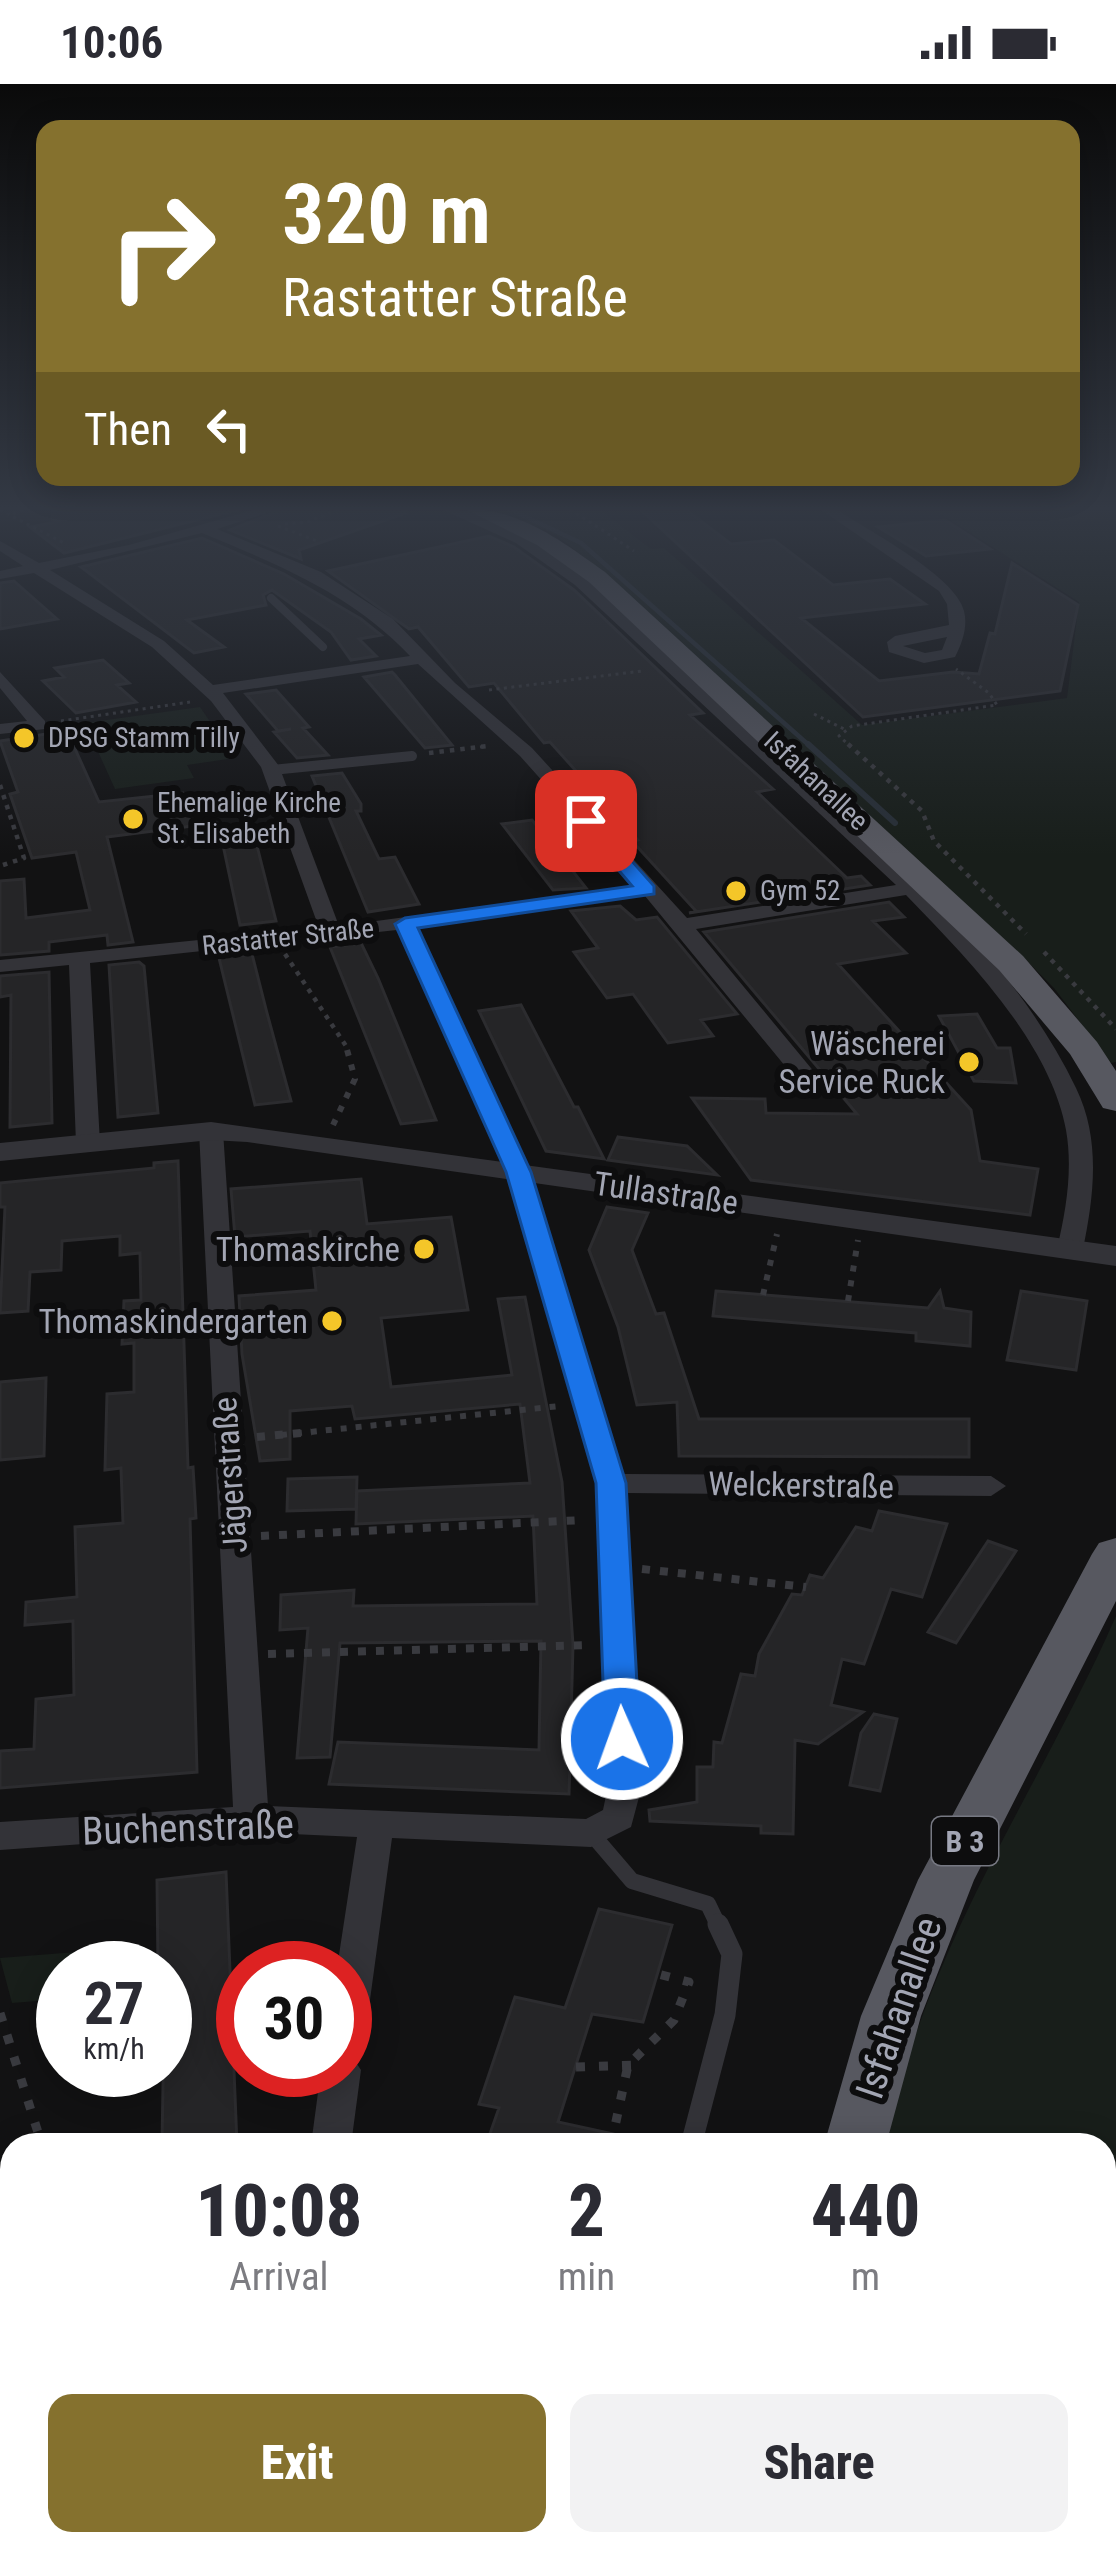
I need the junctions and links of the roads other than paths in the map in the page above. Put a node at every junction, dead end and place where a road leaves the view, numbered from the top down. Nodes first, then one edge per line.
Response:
1 (126, 624) edge
2 (299, 624) edge
3 (389, 624) edge
4 (622, 624) edge
5 (648, 624) edge
6 (955, 624) edge
7 (955, 628) junction
8 (323, 647) dead end
9 (422, 659) junction
10 (0, 677) edge
11 (7, 693) edge
12 (214, 694) junction
13 (0, 729) edge
14 (412, 756) road end
15 (272, 770) junction
16 (907, 889) junction
17 (647, 890) junction
18 (405, 924) junction
19 (682, 925) junction
20 (331, 933) junction
21 (79, 958) junction
22 (0, 966) edge
23 (812, 1084) dead end
24 (1116, 1100) edge
25 (211, 1131) junction
26 (88, 1143) junction
27 (0, 1152) edge
28 (518, 1172) junction
29 (1070, 1249) junction
30 (1116, 1256) edge
31 (611, 1483) junction
32 (991, 1486) dead end
33 (1116, 1554) edge
34 (251, 1819) junction
35 (376, 1827) junction
36 (590, 1833) junction
37 (0, 1837) edge
38 (360, 1941) edge
39 (337, 2097) edge
40 (333, 2133) edge
41 (694, 2133) edge
42 (858, 2133) edge

1 - 12 street
2 - 8 lane
3 - 9 street
4 - 16 street
5 - 24 highway, Isfahanallee
6 - 7 street
7 - 7 street
9 - 12 street
9 - 17 street
10 - 11 street
11 - 13 street
12 - 15 street
14 - 15 lane
15 - 20 street
16 - 19 street
16 - 29 street
17 - 18 street, Rastatter Straße
17 - 19 street
18 - 20 street, Rastatter Straße
18 - 28 street
19 - 23 street
20 - 21 street, Rastatter Straße
21 - 22 street, Rastatter Straße
21 - 26 street
25 - 26 street, Tullastraße
25 - 28 street, Tullastraße
25 - 34 street, Jägerstraße
26 - 27 street, Tullastraße
28 - 29 street, Tullastraße
28 - 31 street
29 - 30 street, Tullastraße
31 - 32 street, Welckerstraße
31 - 36 street
33 - 42 highway, Isfahanallee / B 3
34 - 35 street, Buchenstraße
34 - 37 street, Buchenstraße
35 - 36 street, Buchenstraße
35 - 38 street
36 - 41 lane
39 - 40 street

